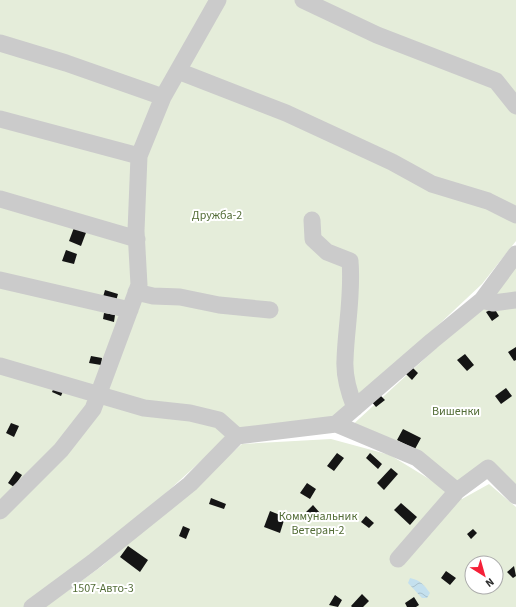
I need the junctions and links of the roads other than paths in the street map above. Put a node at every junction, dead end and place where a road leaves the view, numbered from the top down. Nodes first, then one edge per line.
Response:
1 (218, 0) edge
2 (303, 0) edge
3 (0, 43) edge
4 (178, 71) junction
5 (163, 97) junction
6 (516, 106) edge
7 (0, 119) edge
8 (139, 156) junction
9 (0, 199) edge
10 (516, 215) edge
11 (312, 220) dead end
12 (136, 239) junction
13 (516, 254) edge
14 (0, 280) edge
15 (136, 292) junction
16 (482, 300) junction
17 (516, 300) edge
18 (130, 310) junction
19 (270, 310) dead end
20 (0, 366) edge
21 (98, 396) junction
22 (354, 408) junction
23 (336, 424) junction
24 (237, 436) junction
25 (457, 491) junction
26 (516, 496) edge
27 (0, 511) edge
28 (398, 559) dead end
29 (32, 607) edge

1 - 4 lane
2 - 6 lane
3 - 5 lane
4 - 5 lane
4 - 10 lane
5 - 8 lane
7 - 8 lane
8 - 12 lane
9 - 12 lane
11 - 22 lane
12 - 15 lane
13 - 16 lane
14 - 18 lane
15 - 18 lane
15 - 19 lane
16 - 17 lane
16 - 22 lane
18 - 21 lane
20 - 21 lane
21 - 24 lane
21 - 27 lane
22 - 23 lane
23 - 24 lane
23 - 25 lane
24 - 29 lane
25 - 26 lane
25 - 28 lane

